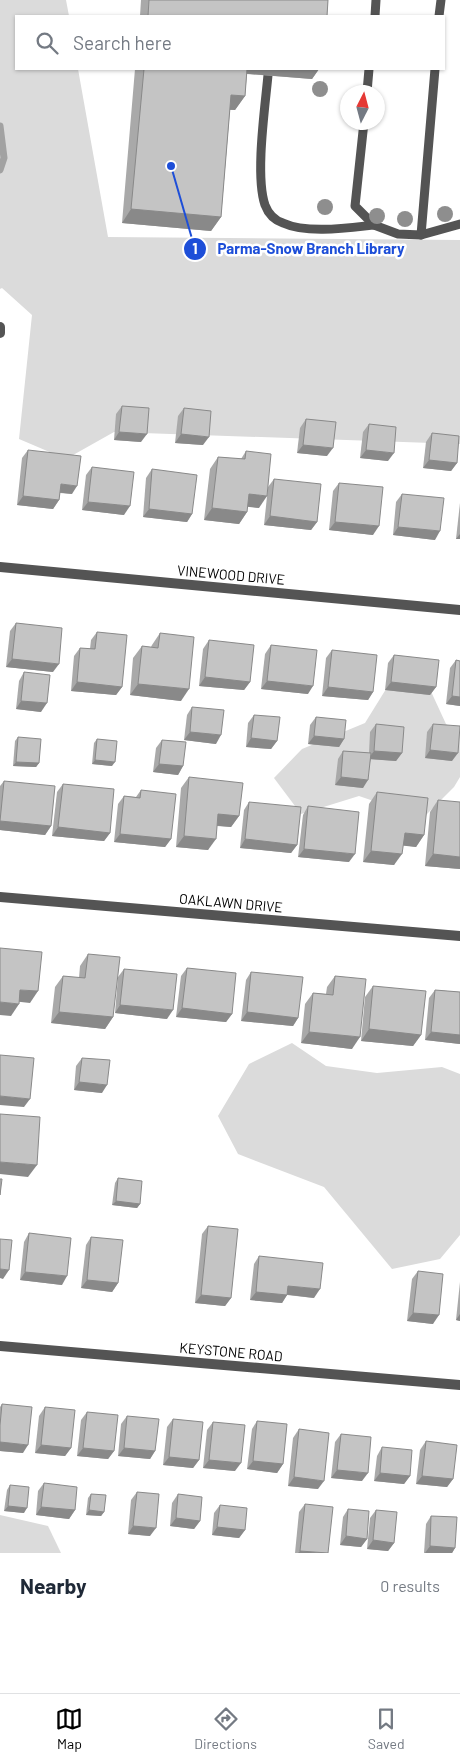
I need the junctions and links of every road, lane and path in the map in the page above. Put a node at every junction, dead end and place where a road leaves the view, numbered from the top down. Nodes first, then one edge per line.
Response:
1 (376, 0) edge
2 (441, 0) edge
3 (375, 15) edge
4 (439, 15) edge
5 (369, 70) edge
6 (435, 70) edge
7 (268, 75) dead end
8 (368, 85) edge
9 (363, 130) edge
10 (460, 224) edge
11 (374, 225) junction
12 (421, 235) junction
13 (0, 327) edge
14 (0, 333) edge
15 (0, 567) edge
16 (460, 610) edge
17 (0, 896) edge
18 (460, 936) edge
19 (0, 1346) edge
20 (460, 1385) edge

1 - 3 lane
2 - 4 lane
5 - 8 lane
6 - 12 lane
7 - 11 lane
9 - 11 lane
10 - 12 lane
11 - 12 lane
13 - 14 street
15 - 16 street, VINEWOOD DRIVE
17 - 18 street, OAKLAWN DRIVE
19 - 20 street, KEYSTONE ROAD

